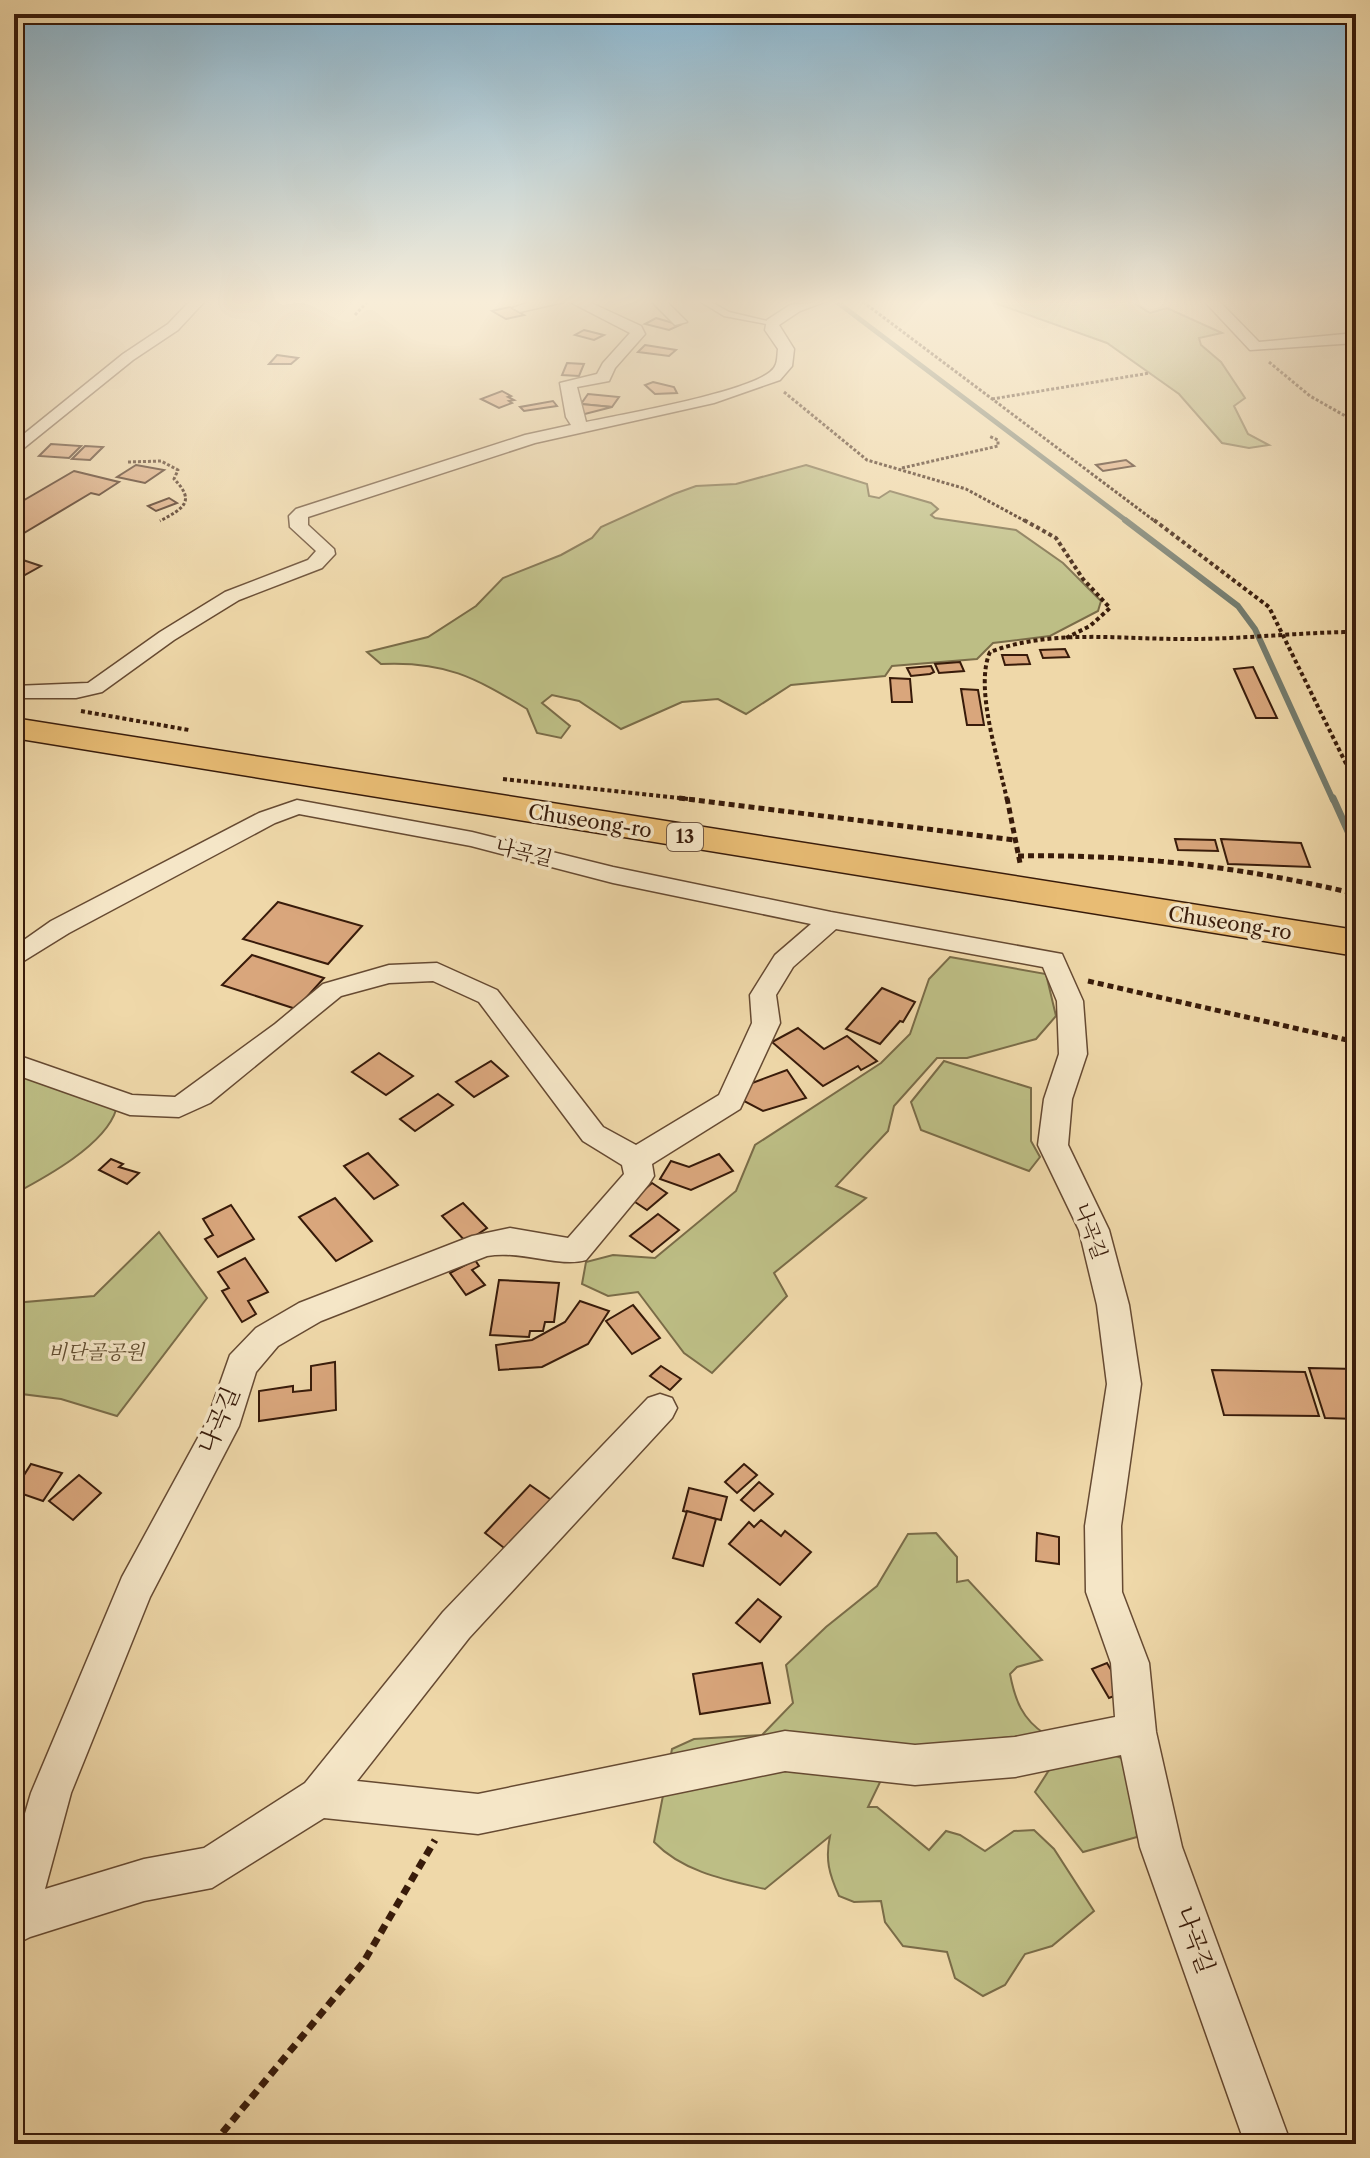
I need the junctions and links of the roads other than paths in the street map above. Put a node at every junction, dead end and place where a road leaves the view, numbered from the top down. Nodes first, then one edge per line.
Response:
1 (73, 403) edge
2 (571, 403) edge
3 (700, 403) edge
4 (581, 427) junction
5 (14, 451) edge
6 (14, 692) edge
7 (14, 728) edge
8 (14, 752) edge
9 (831, 920) junction
10 (1356, 943) edge
11 (14, 959) edge
12 (1356, 964) edge
13 (14, 1064) edge
14 (636, 1159) junction
15 (660, 1408) dead end
16 (1136, 1732) junction
17 (319, 1797) junction
18 (14, 1921) edge
19 (1268, 2144) edge

1 - 5 street
2 - 4 street
3 - 4 street
4 - 6 street
7 - 10 main road, Chuseong-ro / 13
8 - 12 main road, Chuseong-ro / 13
9 - 11 street, 나곡길
9 - 14 street
9 - 16 street, 나곡길
13 - 14 street
14 - 18 street, 나곡길
15 - 17 street, 나곡길
16 - 17 street
16 - 19 street, 나곡길
17 - 18 street, 나곡길

